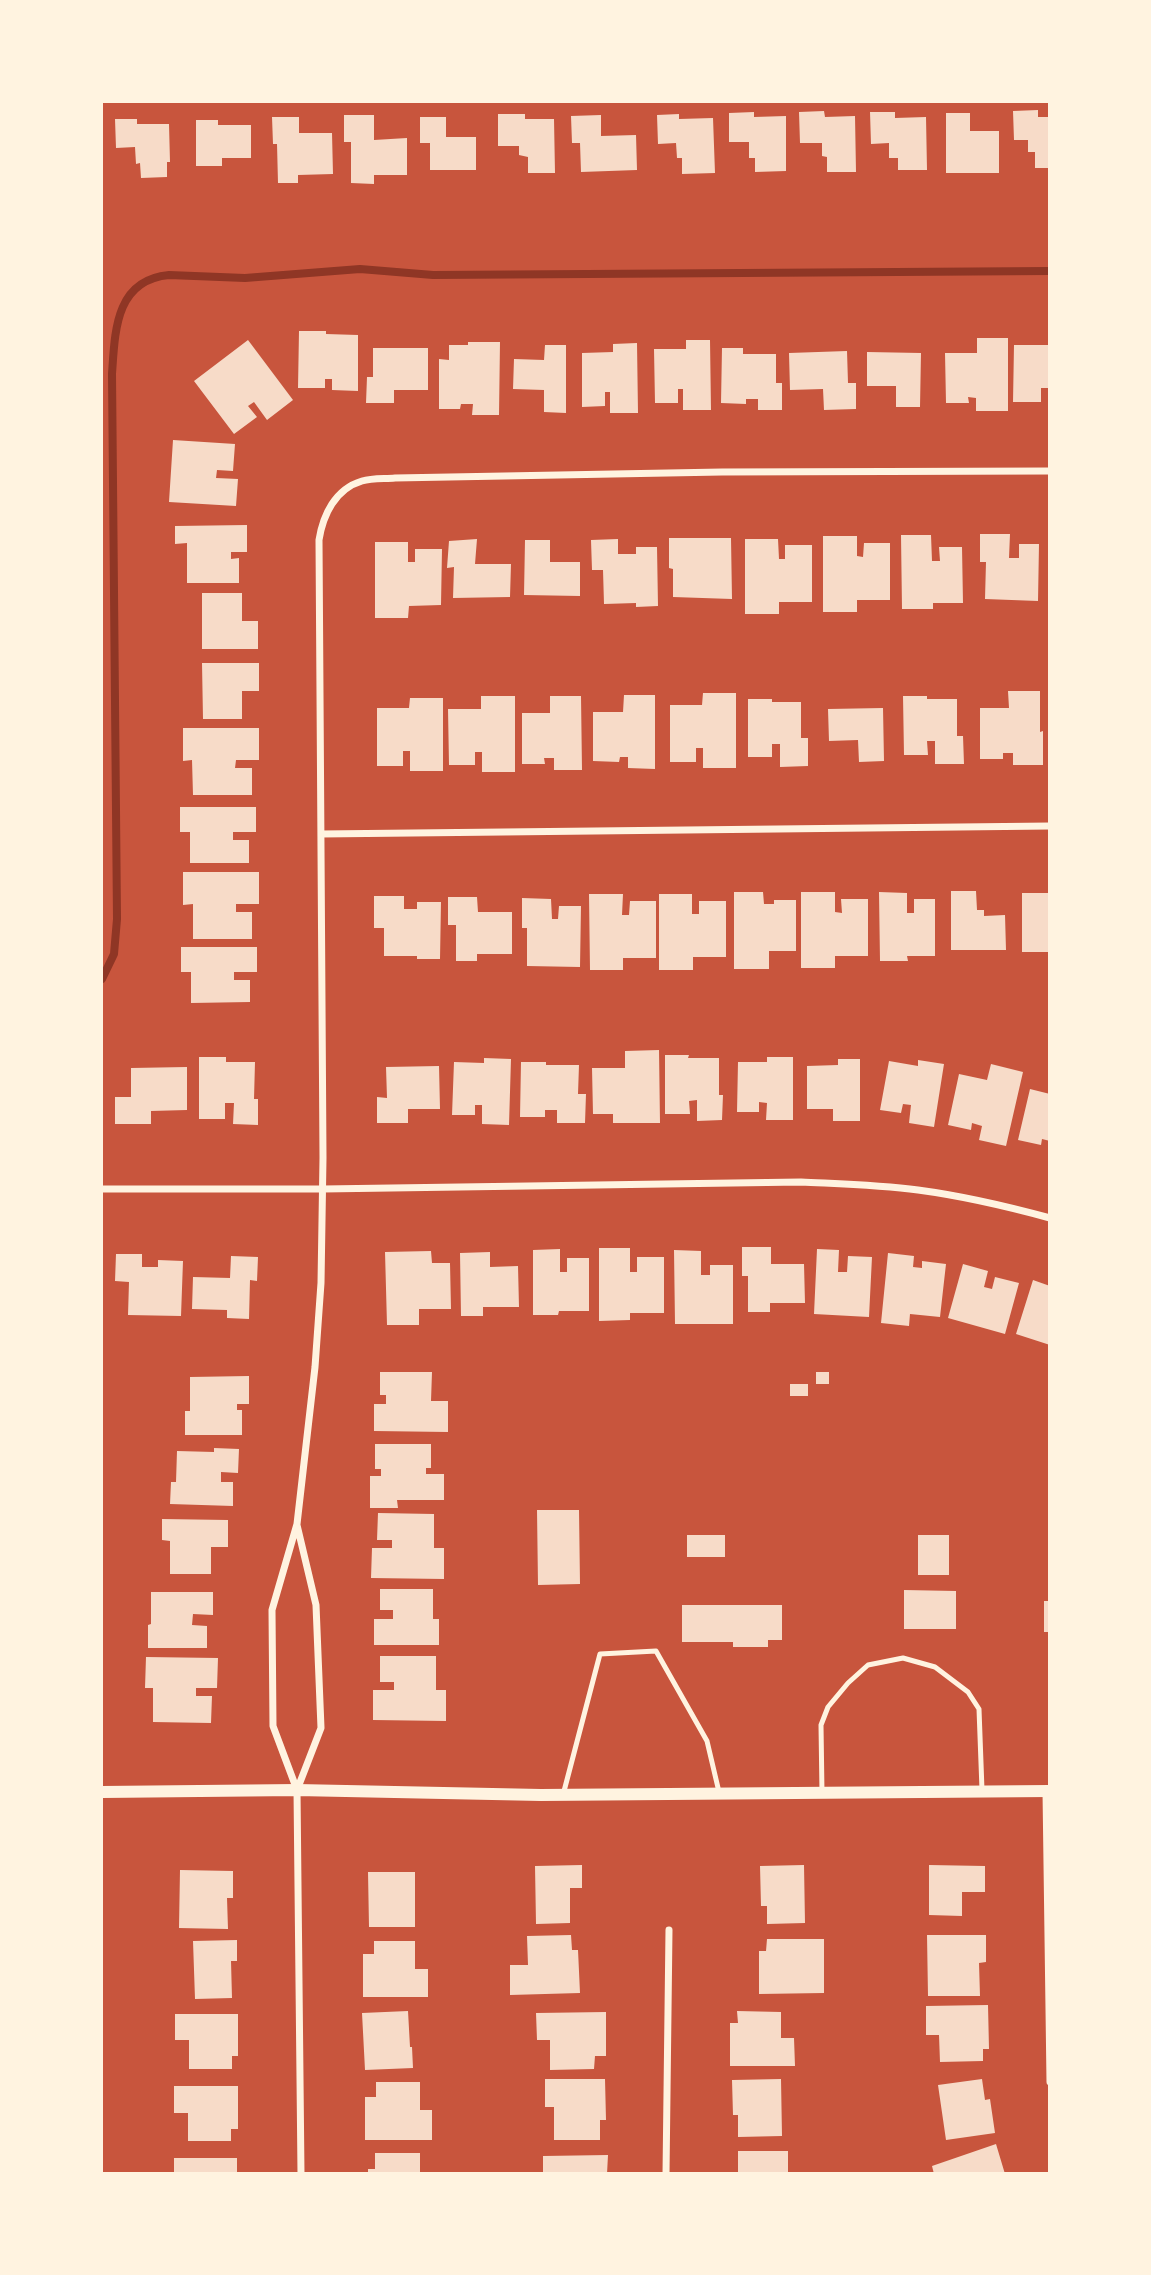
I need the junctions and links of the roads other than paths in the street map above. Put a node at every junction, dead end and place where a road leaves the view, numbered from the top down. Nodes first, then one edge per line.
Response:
1 (1049, 471) edge
2 (1049, 826) edge
3 (321, 834) junction
4 (102, 1189) edge
5 (323, 1189) junction
6 (1049, 1218) edge
7 (297, 1524) junction
8 (298, 1790) junction
9 (982, 1791) junction
10 (1048, 1791) edge
11 (102, 1792) edge
12 (822, 1793) junction
13 (719, 1794) junction
14 (563, 1795) junction
15 (668, 1930) dead end
16 (1049, 2082) edge
17 (301, 2174) edge
18 (666, 2174) edge

1 - 3 street
2 - 3 street
3 - 5 street
4 - 5 street
5 - 6 street
5 - 7 street
7 - 8 street
7 - 8 street
8 - 11 street
8 - 14 street
8 - 17 street
9 - 10 street
9 - 12 street
9 - 12 lane
10 - 16 street
12 - 13 street
13 - 14 street
13 - 14 lane
15 - 18 street

